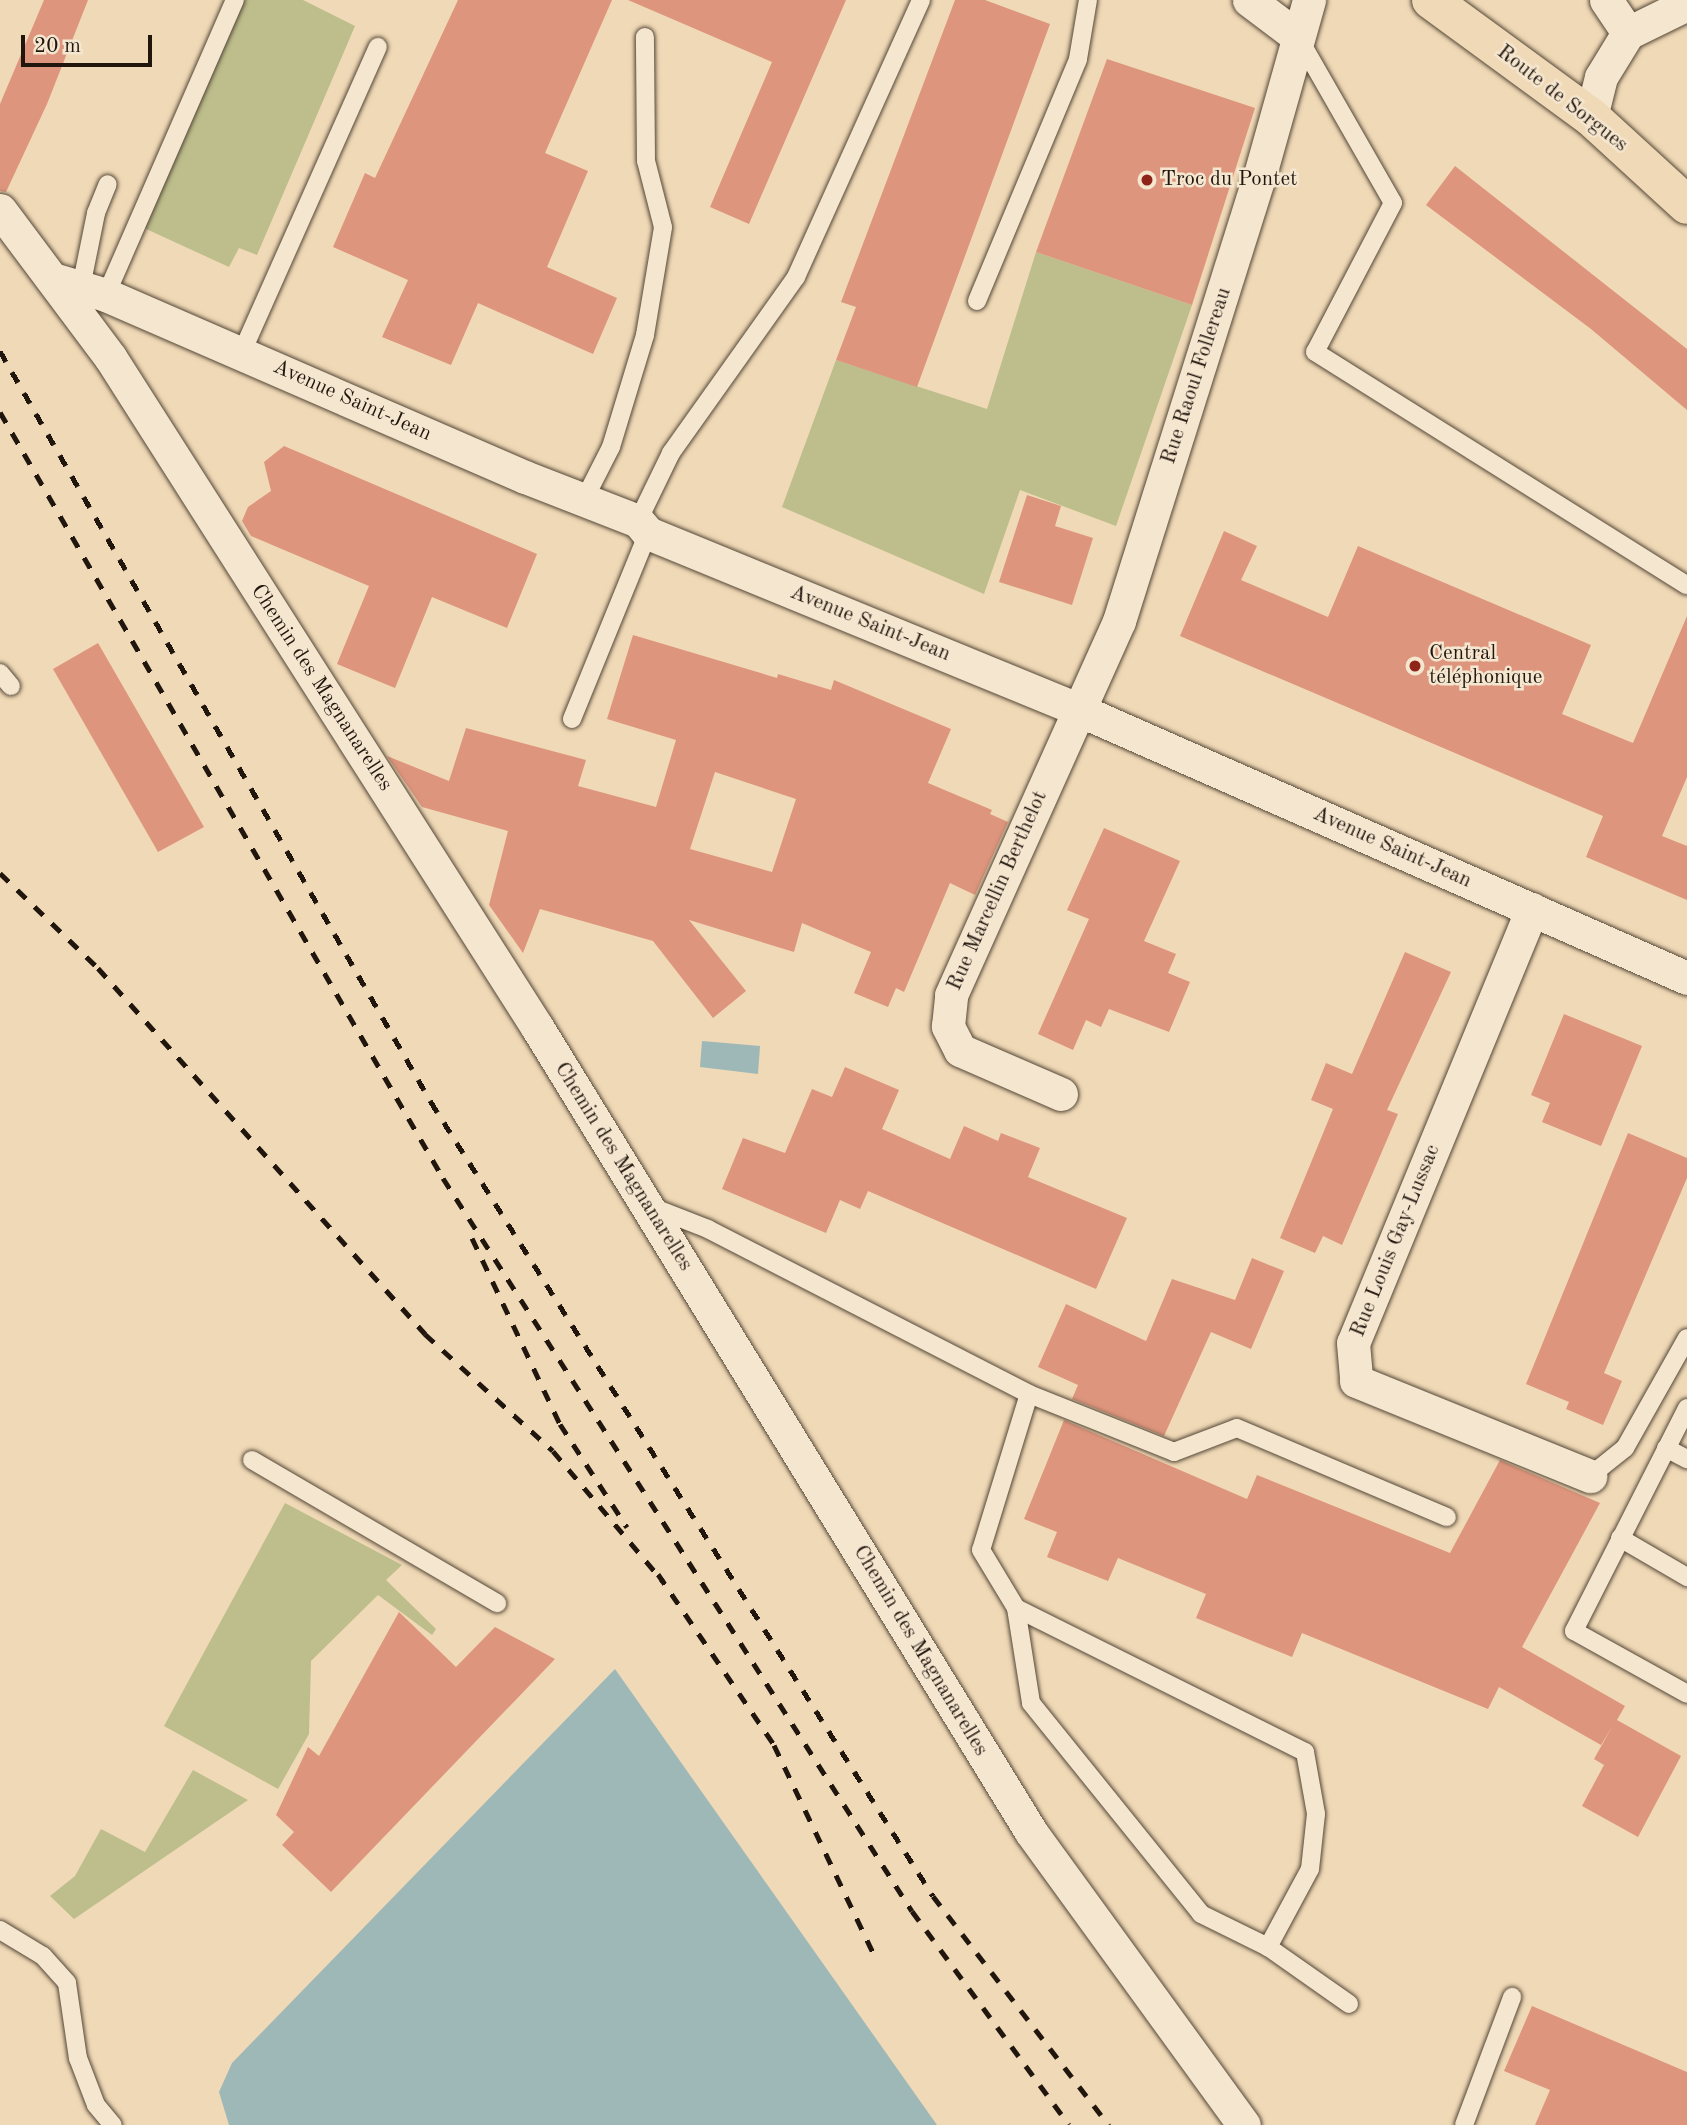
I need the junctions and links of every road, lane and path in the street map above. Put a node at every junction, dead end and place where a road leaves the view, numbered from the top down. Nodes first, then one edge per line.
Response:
1 (235, 0) edge
2 (921, 0) edge
3 (1088, 0) edge
4 (1249, 0) edge
5 (1309, 0) edge
6 (1606, 0) edge
7 (1444, 4) edge
8 (1687, 4) edge
9 (1628, 33) junction
10 (1297, 36) junction
11 (645, 37) dead end
12 (378, 47) dead end
13 (1591, 117) junction
14 (108, 184) dead end
15 (1687, 205) edge
16 (0, 211) edge
17 (80, 287) junction
18 (977, 301) dead end
19 (242, 352) junction
20 (585, 498) junction
21 (643, 527) junction
22 (1687, 584) edge
23 (1079, 710) junction
24 (572, 719) dead end
25 (1532, 909) junction
26 (1687, 978) edge
27 (1061, 1094) dead end
28 (646, 1204) junction
29 (1687, 1338) edge
30 (1029, 1394) junction
31 (1687, 1408) edge
32 (1666, 1448) junction
33 (1687, 1459) edge
34 (252, 1460) dead end
35 (1590, 1476) joint
36 (1447, 1517) dead end
37 (1620, 1538) junction
38 (1687, 1577) edge
39 (497, 1603) dead end
40 (1016, 1608) junction
41 (1687, 1694) edge
42 (0, 1930) edge
43 (1268, 1947) junction
44 (1512, 1997) dead end
45 (1349, 2004) dead end
46 (113, 2125) edge
47 (1244, 2125) edge
48 (1464, 2125) edge

1 - 17 lane
2 - 21 lane
3 - 18 lane
4 - 10 street
5 - 10 street, Rue Raoul Follereau
6 - 9 street
7 - 13 main road, Route de Sorgues
8 - 9 street
9 - 13 street
10 - 22 lane
10 - 23 street, Rue Raoul Follereau
11 - 20 lane
12 - 19 lane
13 - 15 main road, Route de Sorgues
14 - 17 lane
16 - 17 street, Chemin des Magnanarelles
17 - 19 street, Avenue Saint-Jean
17 - 28 street, Chemin des Magnanarelles
19 - 20 street, Avenue Saint-Jean
20 - 21 street, Avenue Saint-Jean
21 - 23 street, Avenue Saint-Jean
21 - 24 lane
23 - 25 street, Avenue Saint-Jean
23 - 27 street, Rue Marcellin Berthelot
25 - 26 street, Avenue Saint-Jean
25 - 35 street, Rue Louis Gay-Lussac
28 - 30 lane
28 - 47 street, Chemin des Magnanarelles
29 - 35 lane
30 - 36 lane
30 - 40 lane
31 - 32 lane
32 - 33 lane
32 - 37 lane
34 - 39 lane
37 - 38 lane
37 - 41 lane
40 - 43 lane
40 - 43 lane
42 - 46 lane
43 - 45 lane
44 - 48 lane

